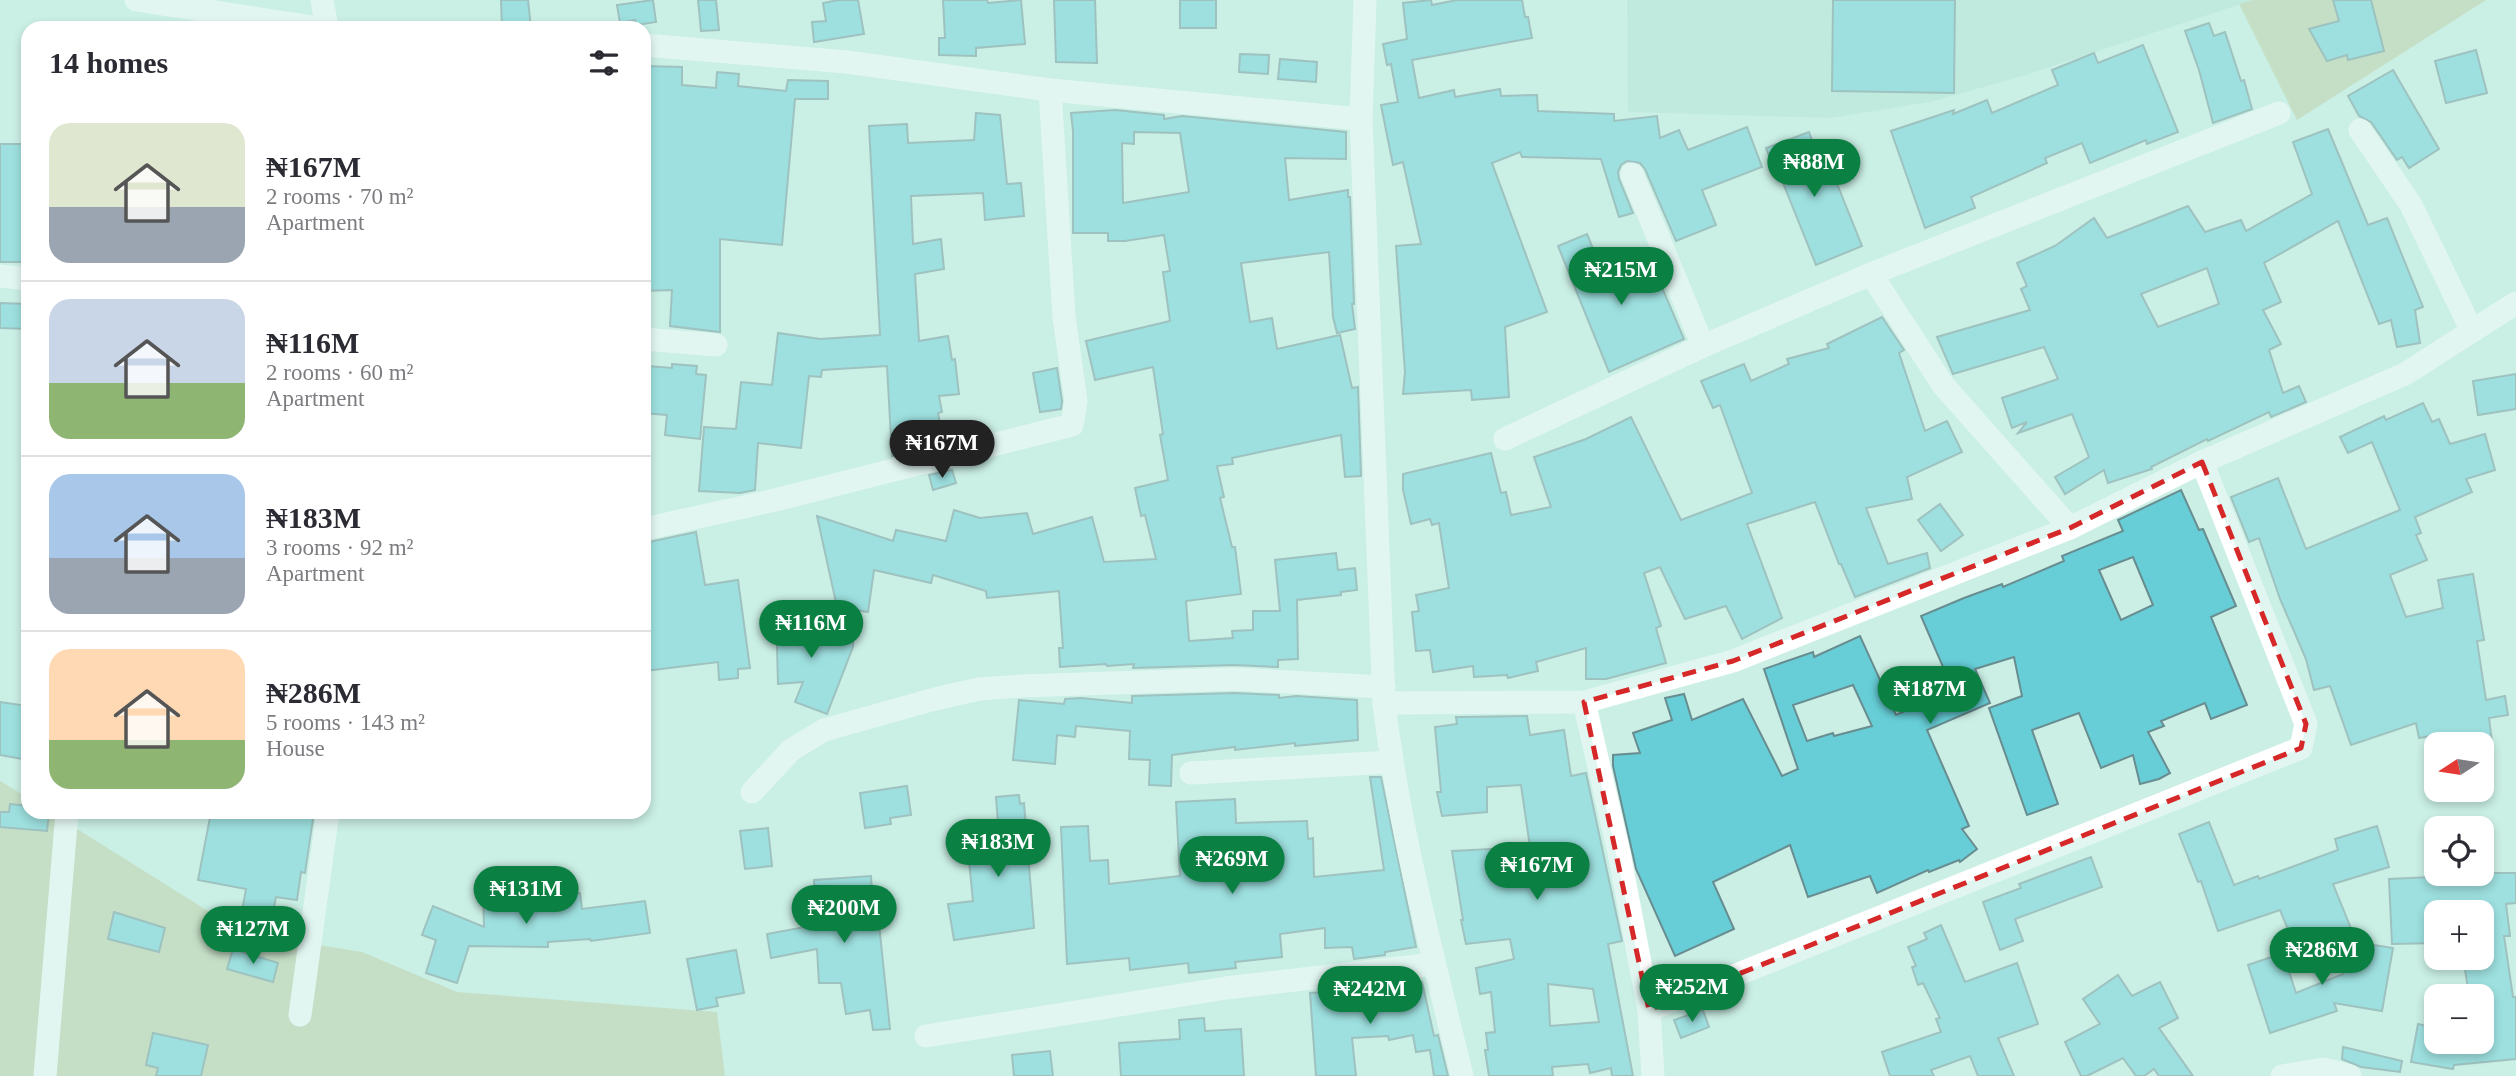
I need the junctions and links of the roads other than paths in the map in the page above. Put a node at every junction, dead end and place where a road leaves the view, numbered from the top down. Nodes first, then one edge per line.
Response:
1 (136, 0) edge
2 (322, 0) edge
3 (1366, 0) edge
4 (273, 21) edge
5 (326, 21) edge
6 (651, 46) edge
7 (1050, 90) junction
8 (2279, 113) dead end
9 (1361, 119) junction
10 (2360, 130) dead end
11 (1632, 174) dead end
12 (1871, 275) junction
13 (0, 276) edge
14 (21, 278) edge
15 (2516, 303) edge
16 (2472, 331) junction
17 (651, 340) edge
18 (716, 345) dead end
19 (1703, 346) junction
20 (1505, 439) dead end
21 (2202, 462) junction
22 (651, 527) edge
23 (2070, 528) junction
24 (1384, 695) junction
25 (1584, 702) junction
26 (1391, 762) junction
27 (1191, 773) dead end
28 (752, 792) dead end
29 (66, 819) edge
30 (327, 819) edge
31 (1434, 964) junction
32 (1649, 1010) junction
33 (300, 1015) dead end
34 (926, 1036) dead end
35 (45, 1076) edge
36 (1462, 1076) edge
37 (1653, 1076) edge
38 (2282, 1076) edge
39 (2350, 1076) edge

1 - 4 street
2 - 5 street
3 - 9 street
6 - 7 street
7 - 9 street
7 - 22 street
8 - 12 street
9 - 24 street
10 - 16 street
11 - 19 street
12 - 19 street
12 - 23 street
13 - 14 street
15 - 16 street
16 - 21 street
17 - 18 street
19 - 20 street
21 - 23 street
21 - 32 street
23 - 25 street
24 - 25 street
24 - 26 street
24 - 28 street
25 - 32 street
26 - 27 street
26 - 31 street
29 - 35 street
30 - 33 street
31 - 34 street
31 - 36 street
32 - 37 street
38 - 39 street

